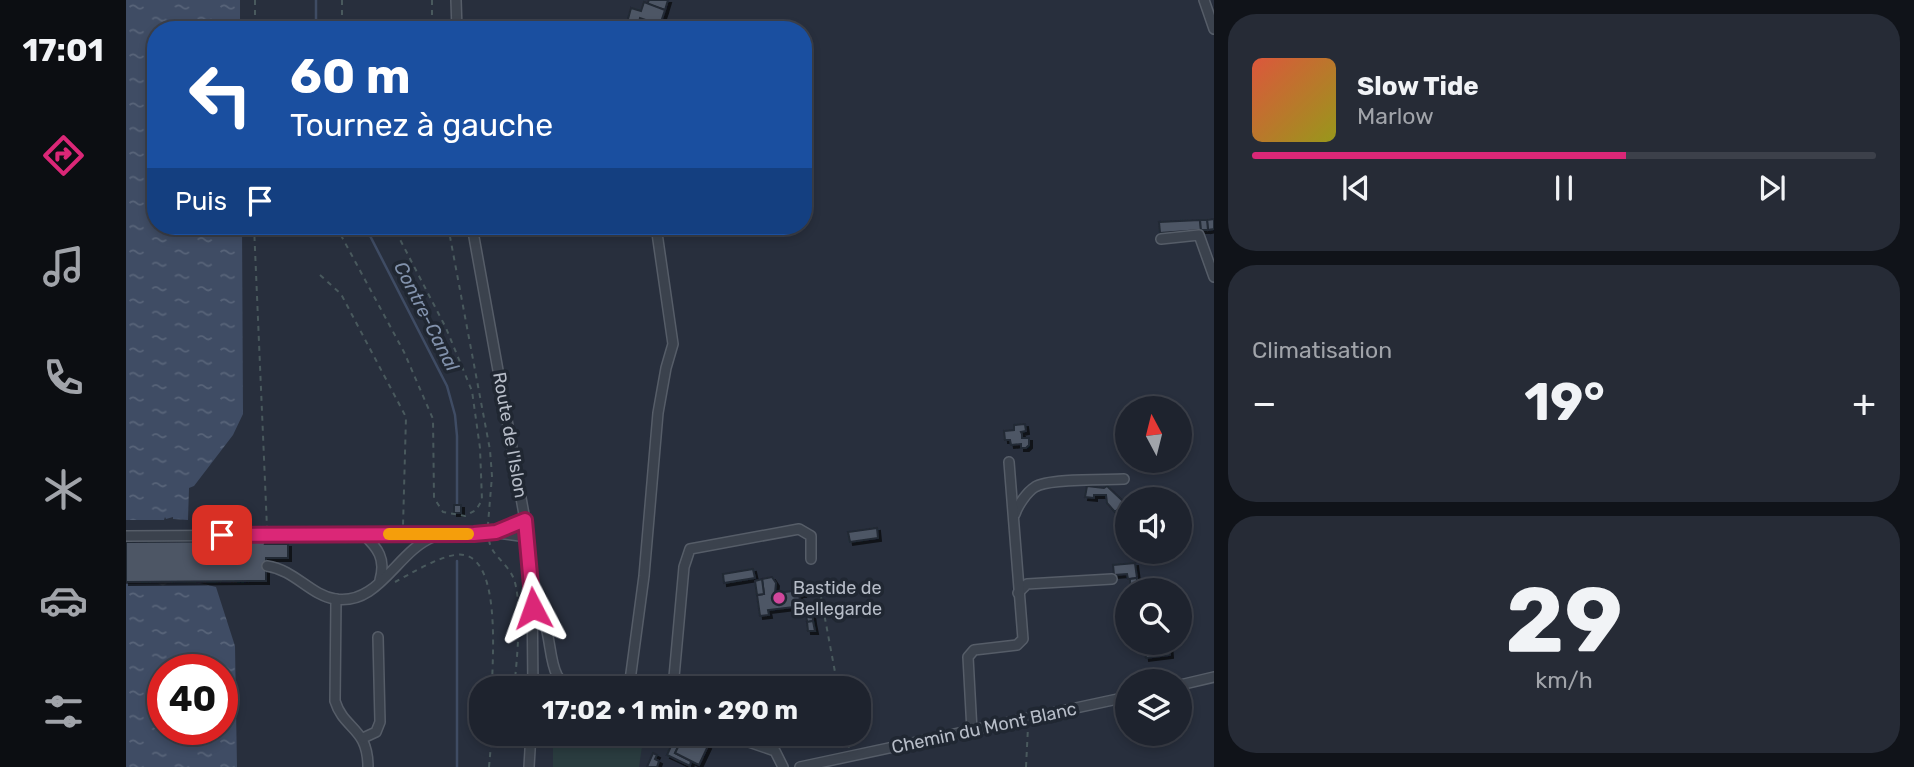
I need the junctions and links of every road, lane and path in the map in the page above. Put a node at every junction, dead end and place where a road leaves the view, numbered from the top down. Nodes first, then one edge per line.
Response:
1 (255, 0) edge
2 (342, 0) edge
3 (432, 0) edge
4 (456, 0) edge
5 (1204, 0) edge
6 (255, 21) edge
7 (342, 21) edge
8 (432, 21) edge
9 (457, 21) edge
10 (1214, 29) edge
11 (254, 235) edge
12 (341, 235) edge
13 (398, 235) edge
14 (450, 235) edge
15 (474, 235) edge
16 (657, 235) edge
17 (1161, 239) dead end
18 (320, 275) dead end
19 (1214, 276) edge
20 (1009, 462) dead end
21 (1124, 479) dead end
22 (1014, 518) junction
23 (525, 520) junction
24 (492, 530) junction
25 (363, 534) junction
26 (403, 534) junction
27 (441, 535) junction
28 (126, 536) edge
29 (267, 536) junction
30 (527, 537) junction
31 (489, 540) dead end
32 (811, 559) dead end
33 (267, 566) dead end
34 (1112, 579) dead end
35 (380, 582) junction
36 (1018, 593) junction
37 (821, 597) dead end
38 (336, 599) junction
39 (533, 608) junction
40 (378, 637) dead end
41 (492, 676) edge
42 (515, 676) edge
43 (533, 676) edge
44 (558, 676) edge
45 (631, 676) edge
46 (674, 676) edge
47 (836, 676) edge
48 (1214, 677) edge
49 (1192, 682) edge
50 (1115, 700) edge
51 (1028, 719) junction
52 (972, 731) junction
53 (363, 738) junction
54 (491, 746) edge
55 (530, 746) edge
56 (761, 746) edge
57 (848, 746) edge
58 (850, 756) junction
59 (368, 767) edge
60 (489, 767) edge
61 (529, 767) edge
62 (783, 767) edge
63 (800, 767) edge
64 (1026, 767) edge

1 - 6 path
2 - 7 path
3 - 8 path
4 - 9 street
5 - 10 street
11 - 29 path
12 - 13 path
14 - 24 path
15 - 23 street, Route de l'Islon
16 - 45 street
17 - 19 street
18 - 26 path
20 - 22 street
21 - 22 street
22 - 36 street
23 - 24 street
23 - 30 street, Route de l'Islon
24 - 27 street
24 - 30 street
25 - 26 street
25 - 29 street
25 - 35 street
26 - 27 street
27 - 35 street
28 - 29 street
30 - 39 street, Route de l'Islon
31 - 42 path
32 - 46 street
33 - 38 street
34 - 36 street
35 - 38 street
35 - 41 path
36 - 52 street
37 - 47 path
38 - 53 street
39 - 43 street, Route de l'Islon
39 - 44 street
40 - 53 street
48 - 49 street
50 - 51 street, Chemin du Mont Blanc
51 - 52 street, Chemin du Mont Blanc
51 - 64 path
52 - 58 street, Chemin du Mont Blanc
53 - 59 street
54 - 60 path
55 - 61 street
56 - 62 street
57 - 58 path
58 - 63 street, Chemin du Mont Blanc

